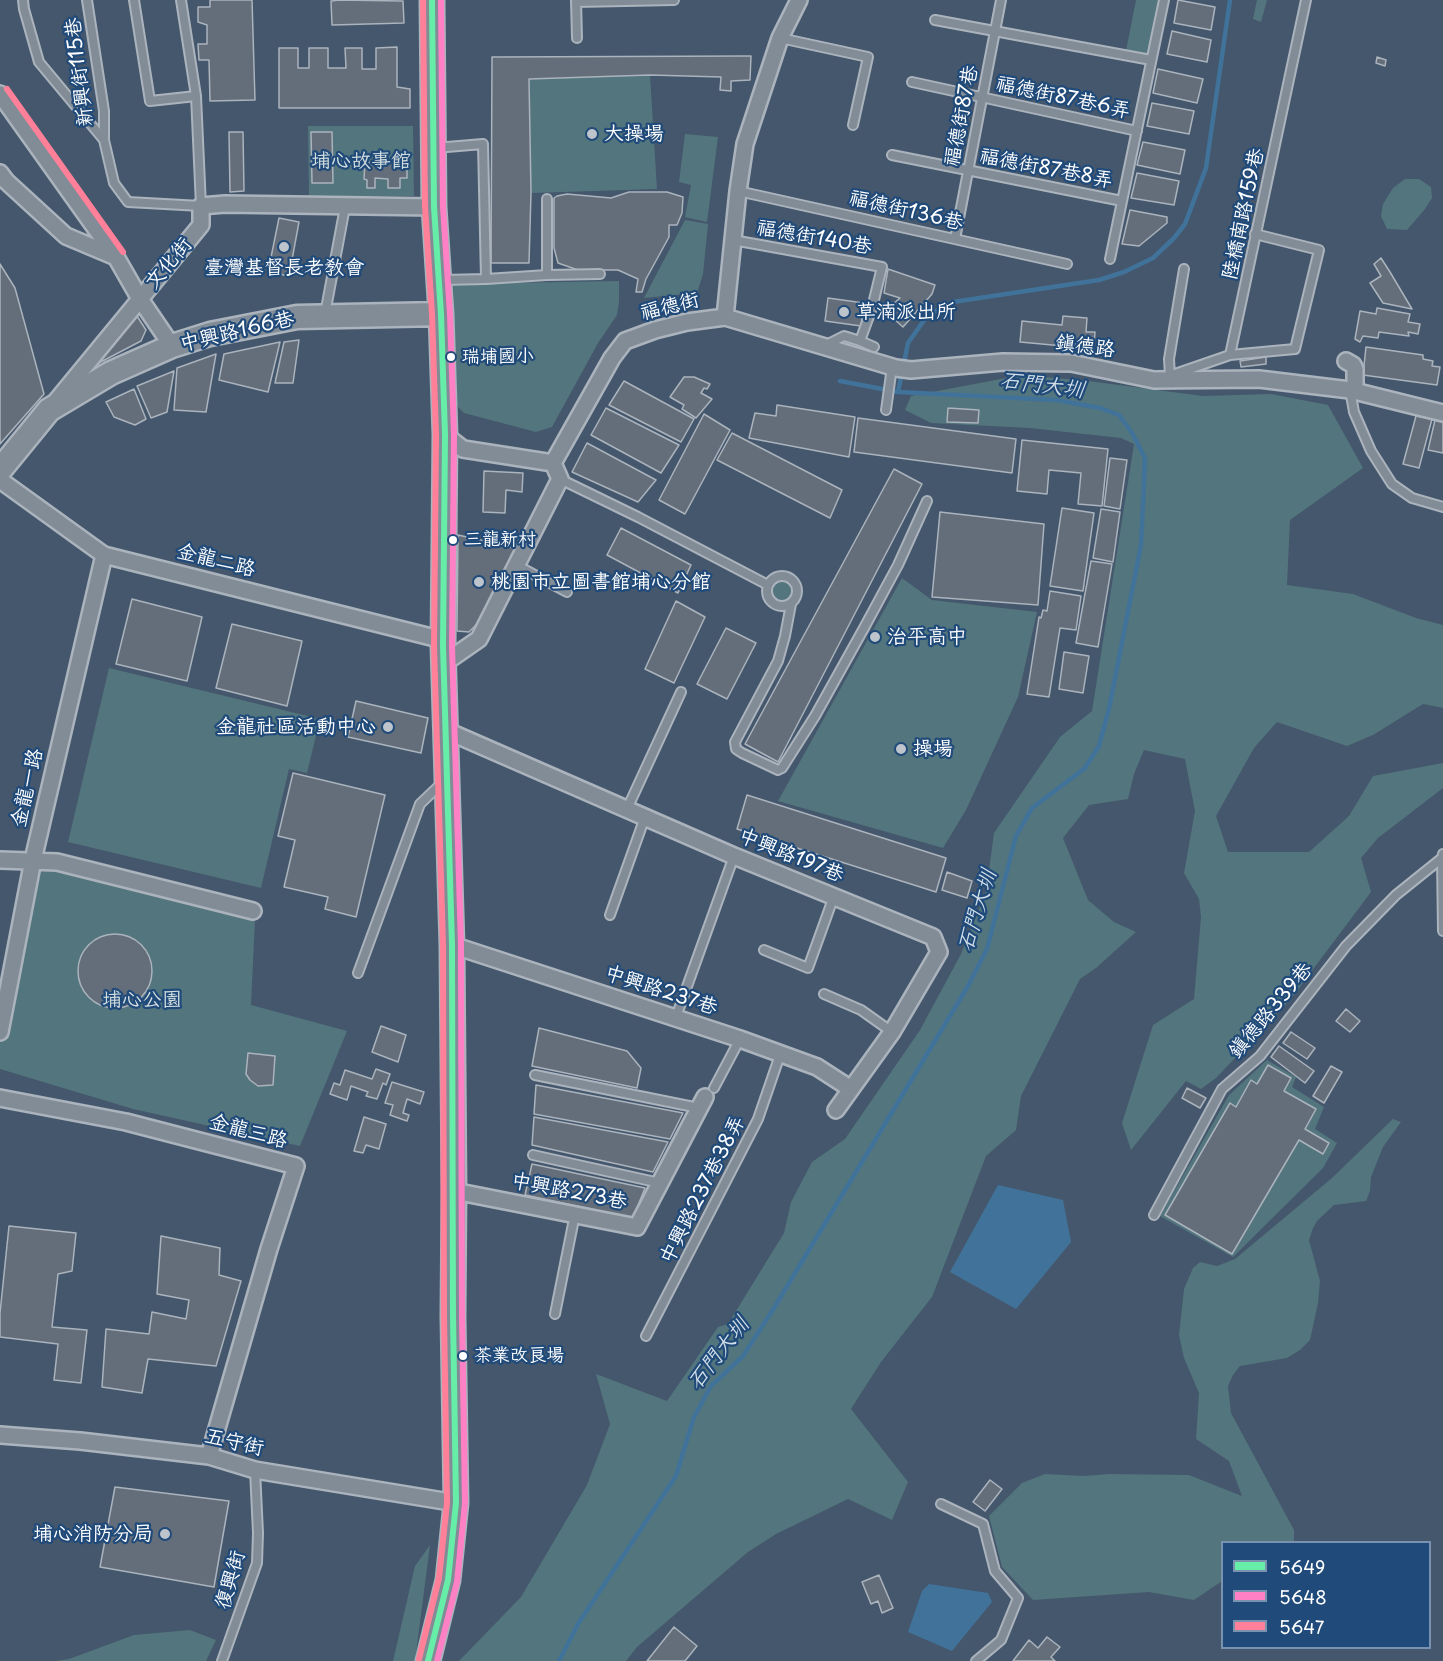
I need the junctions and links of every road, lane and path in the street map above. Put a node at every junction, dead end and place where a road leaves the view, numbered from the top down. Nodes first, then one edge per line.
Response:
1 (23, 0) edge
2 (87, 0) edge
3 (134, 0) edge
4 (182, 0) edge
5 (432, 0) edge
6 (674, 0) edge
7 (799, 0) edge
8 (1001, 0) edge
9 (1164, 0) edge
10 (1306, 0) edge
11 (576, 1) edge
12 (935, 20) dead end
13 (995, 32) junction
14 (577, 38) dead end
15 (780, 38) junction
16 (1151, 60) junction
17 (912, 82) dead end
18 (0, 94) edge
19 (196, 96) junction
20 (982, 97) junction
21 (853, 125) dead end
22 (1137, 131) junction
23 (104, 140) junction
24 (434, 148) junction
25 (892, 155) dead end
26 (968, 171) junction
27 (0, 173) edge
28 (738, 190) junction
29 (547, 199) dead end
30 (1122, 201) junction
31 (201, 206) junction
32 (345, 207) junction
33 (434, 207) junction
34 (1255, 234) junction
35 (955, 239) junction
36 (733, 240) junction
37 (116, 258) junction
38 (1110, 259) dead end
39 (1067, 264) dead end
40 (1184, 270) dead end
41 (600, 273) dead end
42 (547, 275) junction
43 (486, 279) junction
44 (438, 281) junction
45 (140, 300) junction
46 (441, 314) junction
47 (324, 317) junction
48 (725, 317) junction
49 (860, 341) junction
50 (172, 346) junction
51 (824, 346) junction
52 (874, 347) dead end
53 (1230, 356) junction
54 (1346, 361) dead end
55 (897, 372) junction
56 (1170, 376) junction
57 (1154, 380) junction
58 (1352, 390) junction
59 (49, 410) junction
60 (886, 410) dead end
61 (1443, 413) edge
62 (445, 435) junction
63 (553, 463) junction
64 (0, 470) edge
65 (560, 479) junction
66 (0, 480) edge
67 (927, 501) dead end
68 (1443, 507) edge
69 (104, 555) junction
70 (516, 565) junction
71 (768, 585) junction
72 (567, 592) dead end
73 (791, 604) junction
74 (443, 640) junction
75 (443, 664) junction
76 (681, 692) dead end
77 (446, 730) junction
78 (447, 779) junction
79 (627, 808) junction
80 (645, 817) junction
81 (734, 856) junction
82 (1443, 856) edge
83 (0, 860) edge
84 (33, 860) junction
85 (834, 896) junction
86 (253, 911) dead end
87 (610, 915) dead end
88 (1443, 931) edge
89 (452, 945) junction
90 (764, 950) dead end
91 (358, 973) dead end
92 (824, 994) dead end
93 (676, 1017) junction
94 (0, 1032) edge
95 (892, 1032) junction
96 (740, 1039) junction
97 (780, 1055) junction
98 (535, 1075) dead end
99 (851, 1089) junction
100 (0, 1098) edge
101 (706, 1098) junction
102 (836, 1110) dead end
103 (533, 1155) dead end
104 (660, 1183) junction
105 (454, 1191) junction
106 (575, 1214) junction
107 (1155, 1215) dead end
108 (555, 1314) dead end
109 (646, 1336) dead end
110 (0, 1435) edge
111 (209, 1456) junction
112 (255, 1470) junction
113 (456, 1503) junction
114 (941, 1504) dead end
115 (222, 1661) edge
116 (428, 1661) edge
117 (976, 1661) edge

1 - 23 lane
2 - 23 lane, 新興街115巷
3 - 19 lane
4 - 19 lane
5 - 24 street
6 - 11 lane
7 - 15 street, 福德街
8 - 13 lane, 福德街87巷
9 - 16 lane
10 - 34 lane, 陸橋南路159巷
11 - 14 lane
12 - 13 lane
13 - 16 lane
13 - 20 lane, 福德街87巷
15 - 21 lane
15 - 28 street, 福德街
16 - 22 lane
17 - 20 lane, 福德街87巷6弄
18 - 37 street
19 - 31 lane
20 - 22 lane, 福德街87巷6弄
20 - 26 lane, 福德街87巷
22 - 30 lane
23 - 31 lane
24 - 33 street
24 - 43 lane
25 - 26 lane, 福德街87巷8弄
26 - 30 lane, 福德街87巷8弄
26 - 35 lane, 福德街87巷
27 - 37 street
28 - 35 lane, 福德街136巷
28 - 36 street, 福德街
29 - 42 lane
30 - 38 lane
31 - 32 street
31 - 45 street, 文化街
32 - 33 street
32 - 47 lane
33 - 44 street
34 - 53 lane, 陸橋南路159巷
34 - 53 lane
35 - 39 lane, 福德街136巷
36 - 48 street, 福德街
36 - 49 lane, 福德街140巷
37 - 45 street
40 - 56 lane
41 - 42 lane
42 - 43 lane
43 - 44 lane
44 - 46 street
45 - 50 street
45 - 59 street, 文化街
46 - 47 street, 中興路166巷
46 - 62 street
47 - 50 street, 中興路166巷
48 - 51 street, 鎮德路
48 - 63 street, 福德街
49 - 51 lane
49 - 52 lane
50 - 59 street, 中興路166巷
51 - 55 street, 鎮德路
53 - 56 lane
54 - 58 street
55 - 57 street, 鎮德路
55 - 60 lane
56 - 57 lane
57 - 58 street, 鎮德路
58 - 61 street, 鎮德路
58 - 68 lane
59 - 64 street, 文化街
62 - 63 street
62 - 74 street
63 - 65 street
65 - 70 street
65 - 71 lane
66 - 69 street, 金龍二路
67 - 73 lane
69 - 74 street, 金龍二路
69 - 84 street, 金龍一路
70 - 72 lane
70 - 75 street
71 - 73 lane
71 - 73 lane
74 - 75 street
75 - 77 street
76 - 79 lane
77 - 78 street
77 - 79 street, 中興路197巷
78 - 89 street
78 - 91 lane
79 - 80 street, 中興路197巷
80 - 81 street, 中興路197巷
80 - 87 lane
81 - 85 street, 中興路197巷
81 - 93 lane
82 - 88 lane
82 - 107 lane, 鎮德路339巷
83 - 84 street
84 - 86 street
84 - 94 street, 金龍一路
85 - 90 lane
85 - 95 street, 中興路197巷
89 - 93 street, 中興路237巷
89 - 105 street
92 - 95 lane
93 - 96 street, 中興路237巷
95 - 99 street, 中興路197巷
96 - 97 street, 中興路237巷
96 - 101 lane
97 - 99 street, 中興路237巷
97 - 109 lane, 中興路237巷38弄
98 - 101 lane
99 - 102 street, 中興路197巷
100 - 111 street, 金龍三路
101 - 104 street, 中興路273巷
103 - 104 lane
104 - 106 street, 中興路273巷
105 - 106 street, 中興路273巷
105 - 113 street
106 - 108 lane
110 - 111 street, 五守街
111 - 112 street, 五守街
112 - 113 street, 五守街
112 - 115 lane, 復興街
113 - 116 street
114 - 117 lane

